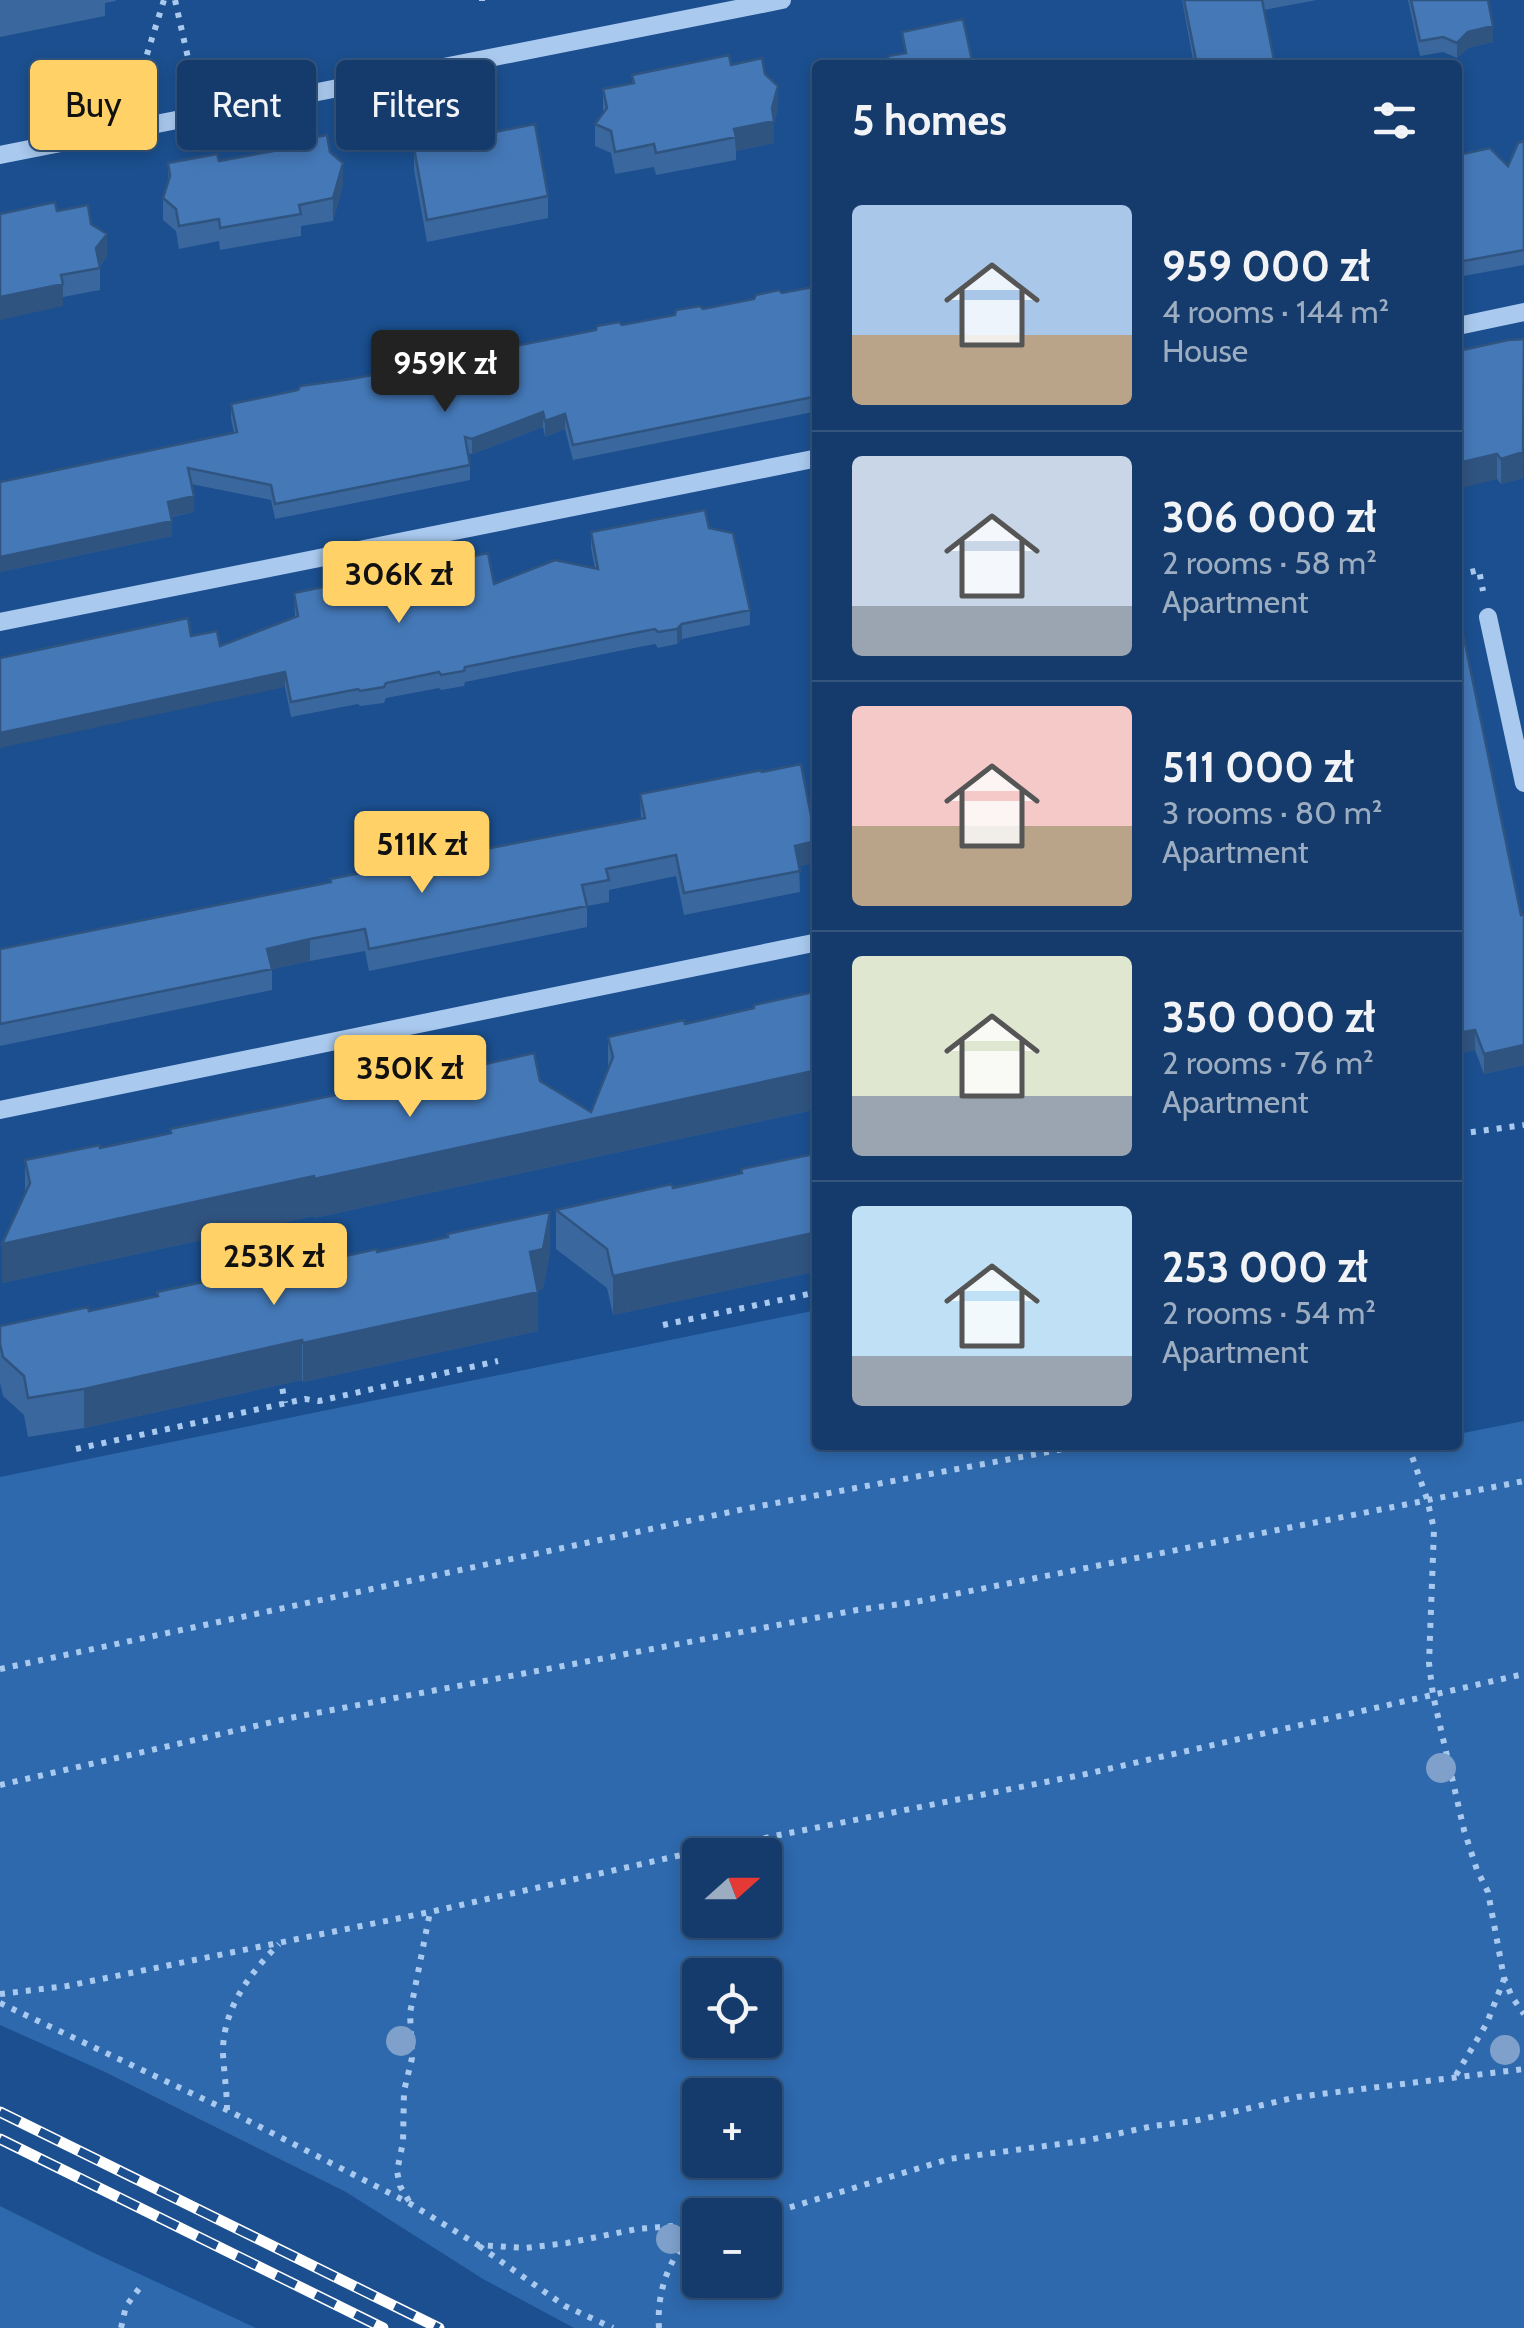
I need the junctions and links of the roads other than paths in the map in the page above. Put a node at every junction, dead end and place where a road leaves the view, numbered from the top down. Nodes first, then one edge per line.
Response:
1 (782, 0) edge
2 (0, 154) edge
3 (1524, 312) edge
4 (1462, 325) edge
5 (812, 459) edge
6 (1488, 617) dead end
7 (0, 622) edge
8 (1524, 783) edge
9 (812, 943) edge
10 (0, 1110) edge

1 - 2 street
3 - 4 street
5 - 7 street
6 - 8 street
9 - 10 street

